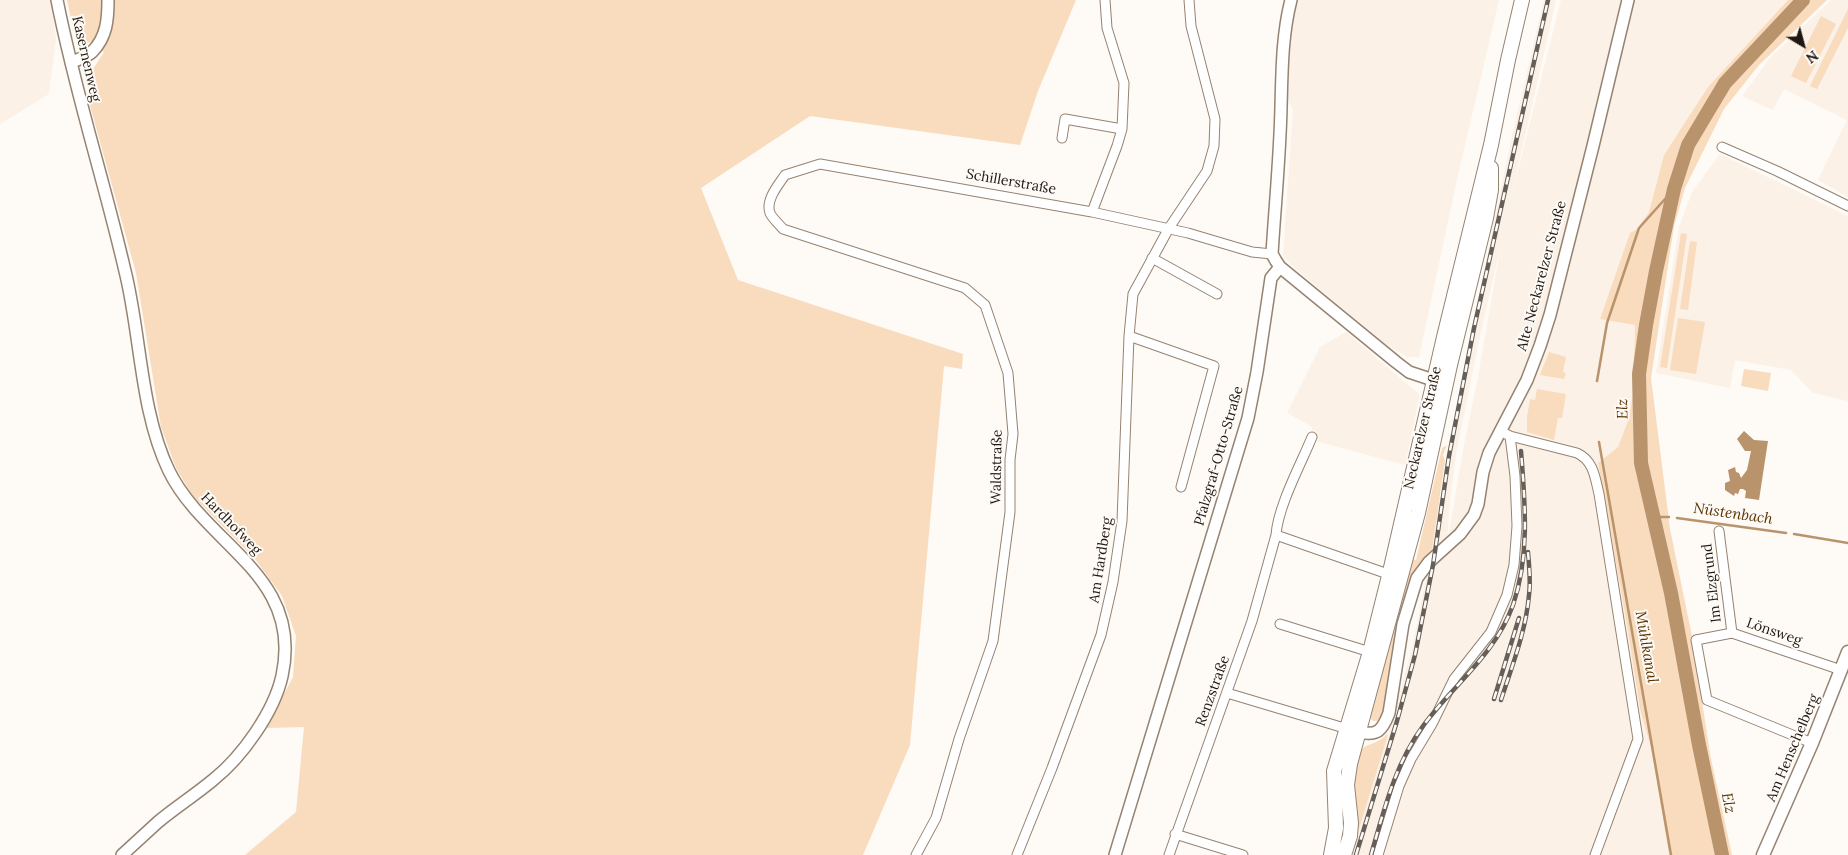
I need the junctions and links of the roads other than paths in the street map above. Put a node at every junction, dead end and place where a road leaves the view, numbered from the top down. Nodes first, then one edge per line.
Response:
1 (57, 0) edge
2 (108, 0) edge
3 (1105, 0) edge
4 (1189, 0) edge
5 (1291, 0) edge
6 (1522, 0) edge
7 (1628, 0) edge
8 (71, 62) junction
9 (86, 124) joint
10 (1122, 130) junction
11 (1062, 138) dead end
12 (1722, 147) dead end
13 (1848, 206) edge
14 (1092, 212) junction
15 (770, 213) joint
16 (1169, 228) junction
17 (1272, 254) junction
18 (1152, 258) junction
19 (1280, 267) junction
20 (1217, 294) dead end
21 (1128, 336) junction
22 (1440, 382) junction
23 (1505, 433) junction
24 (1312, 436) dead end
25 (1181, 487) dead end
26 (1720, 531) dead end
27 (1276, 535) junction
28 (1404, 566) junction
29 (1390, 572) junction
30 (1280, 624) dead end
31 (1732, 632) junction
32 (1370, 652) junction
33 (1848, 652) edge
34 (1841, 670) junction
35 (1227, 693) junction
36 (1345, 728) junction
37 (1812, 743) junction
38 (1175, 834) junction
39 (122, 855) edge
40 (916, 855) edge
41 (1018, 855) edge
42 (1115, 855) edge
43 (1169, 855) edge
44 (1243, 855) edge
45 (1331, 855) edge
46 (1344, 855) edge
47 (1378, 855) edge
48 (1595, 855) edge
49 (1763, 855) edge

1 - 8 street, Kasernenweg
2 - 8 street
3 - 10 street
4 - 16 street, Am Hardberg
5 - 17 street
6 - 22 main road, Neckarelzer Straße
7 - 23 street, Alte Neckarelzer Straße
8 - 9 street, Kasernenweg
9 - 39 street, Hardhofweg
10 - 11 street
10 - 14 street
12 - 13 street
14 - 15 street, Schillerstraße
14 - 16 street, Schillerstraße
15 - 40 street, Waldstraße
16 - 17 street, Schillerstraße
16 - 18 street, Am Hardberg
17 - 19 street
18 - 20 street
18 - 21 street, Am Hardberg
19 - 22 street
19 - 42 street, Pfalzgraf-Otto-Straße
21 - 25 street
21 - 41 street, Am Hardberg
22 - 28 main road
22 - 29 main road, Neckarelzer Straße
23 - 36 street, Alte Neckarelzer Straße
23 - 47 street
23 - 48 street
24 - 27 street, Renzstraße
26 - 31 street, Im Elzgrund
27 - 29 street
27 - 35 street, Renzstraße
28 - 29 street
28 - 36 main road
29 - 32 main road, Neckarelzer Straße
30 - 32 street
31 - 34 street, Lönsweg
31 - 37 street, Lönsweg
32 - 36 main road, Neckarelzer Straße
33 - 34 main road, Am Henschelberg
34 - 37 main road, Am Henschelberg
35 - 36 street
35 - 38 street, Renzstraße
36 - 45 main road, Neckarelzer Straße
36 - 46 main road
37 - 49 main road, Am Henschelberg
38 - 43 street, Renzstraße
38 - 44 street

